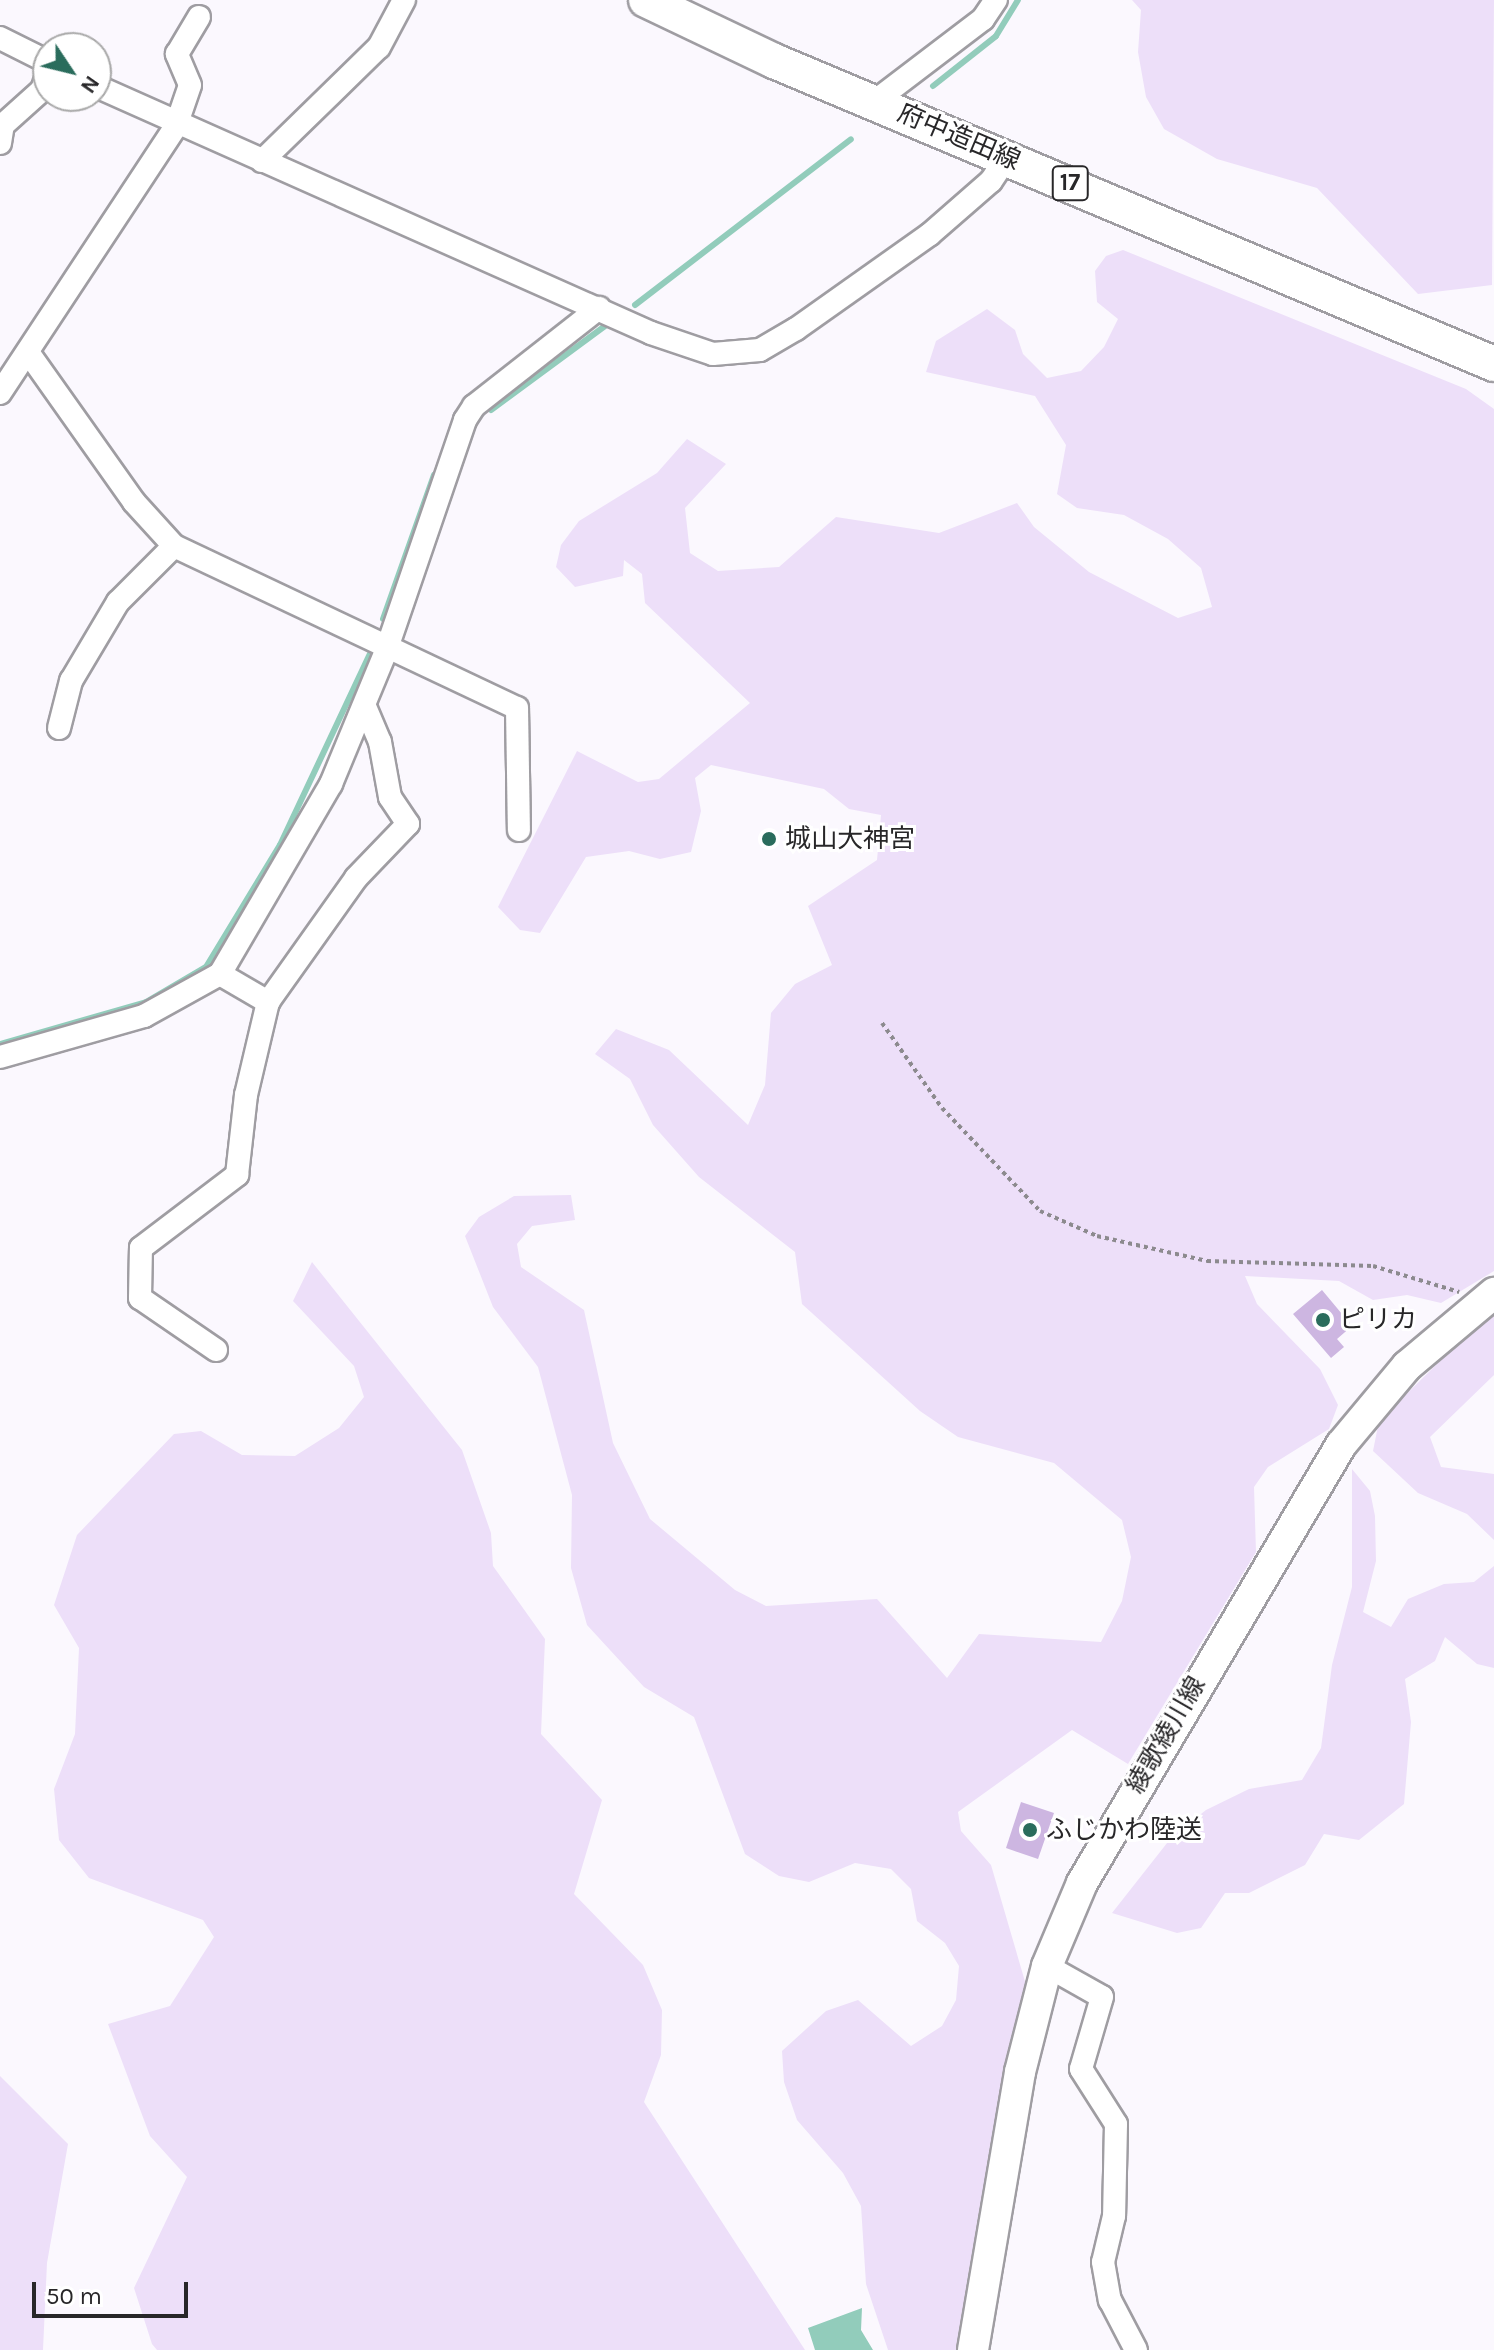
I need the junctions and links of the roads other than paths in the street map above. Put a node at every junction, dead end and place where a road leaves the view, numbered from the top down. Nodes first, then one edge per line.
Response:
1 (404, 0) edge
2 (646, 0) edge
3 (996, 0) edge
4 (199, 17) dead end
5 (0, 38) edge
6 (32, 54) edge
7 (112, 94) edge
8 (32, 99) edge
9 (874, 102) junction
10 (176, 126) junction
11 (0, 143) edge
12 (1007, 157) junction
13 (262, 161) junction
14 (599, 308) junction
15 (30, 355) junction
16 (1494, 364) edge
17 (0, 393) edge
18 (174, 546) junction
19 (386, 651) junction
20 (365, 706) junction
21 (59, 728) dead end
22 (519, 830) dead end
23 (220, 974) junction
24 (268, 1002) junction
25 (0, 1057) edge
26 (1487, 1297) edge
27 (216, 1350) dead end
28 (1047, 1966) junction
29 (973, 2350) edge
30 (1136, 2350) edge

1 - 13 street
2 - 9 main road, 府中造田線 / 17
3 - 9 street
4 - 10 street
5 - 6 street
7 - 10 street
8 - 11 street
9 - 12 main road, 府中造田線 / 17
10 - 13 street
10 - 15 street
12 - 14 street
12 - 16 main road, 府中造田線 / 17
13 - 14 street
14 - 19 street
15 - 17 street
15 - 18 street
18 - 19 street
18 - 21 street
19 - 20 street
19 - 22 street
20 - 23 street
20 - 24 street
23 - 24 street
23 - 25 street
24 - 27 street
26 - 28 main road, 綾歌綾川線
28 - 29 main road, 綾歌綾川線
28 - 30 street

